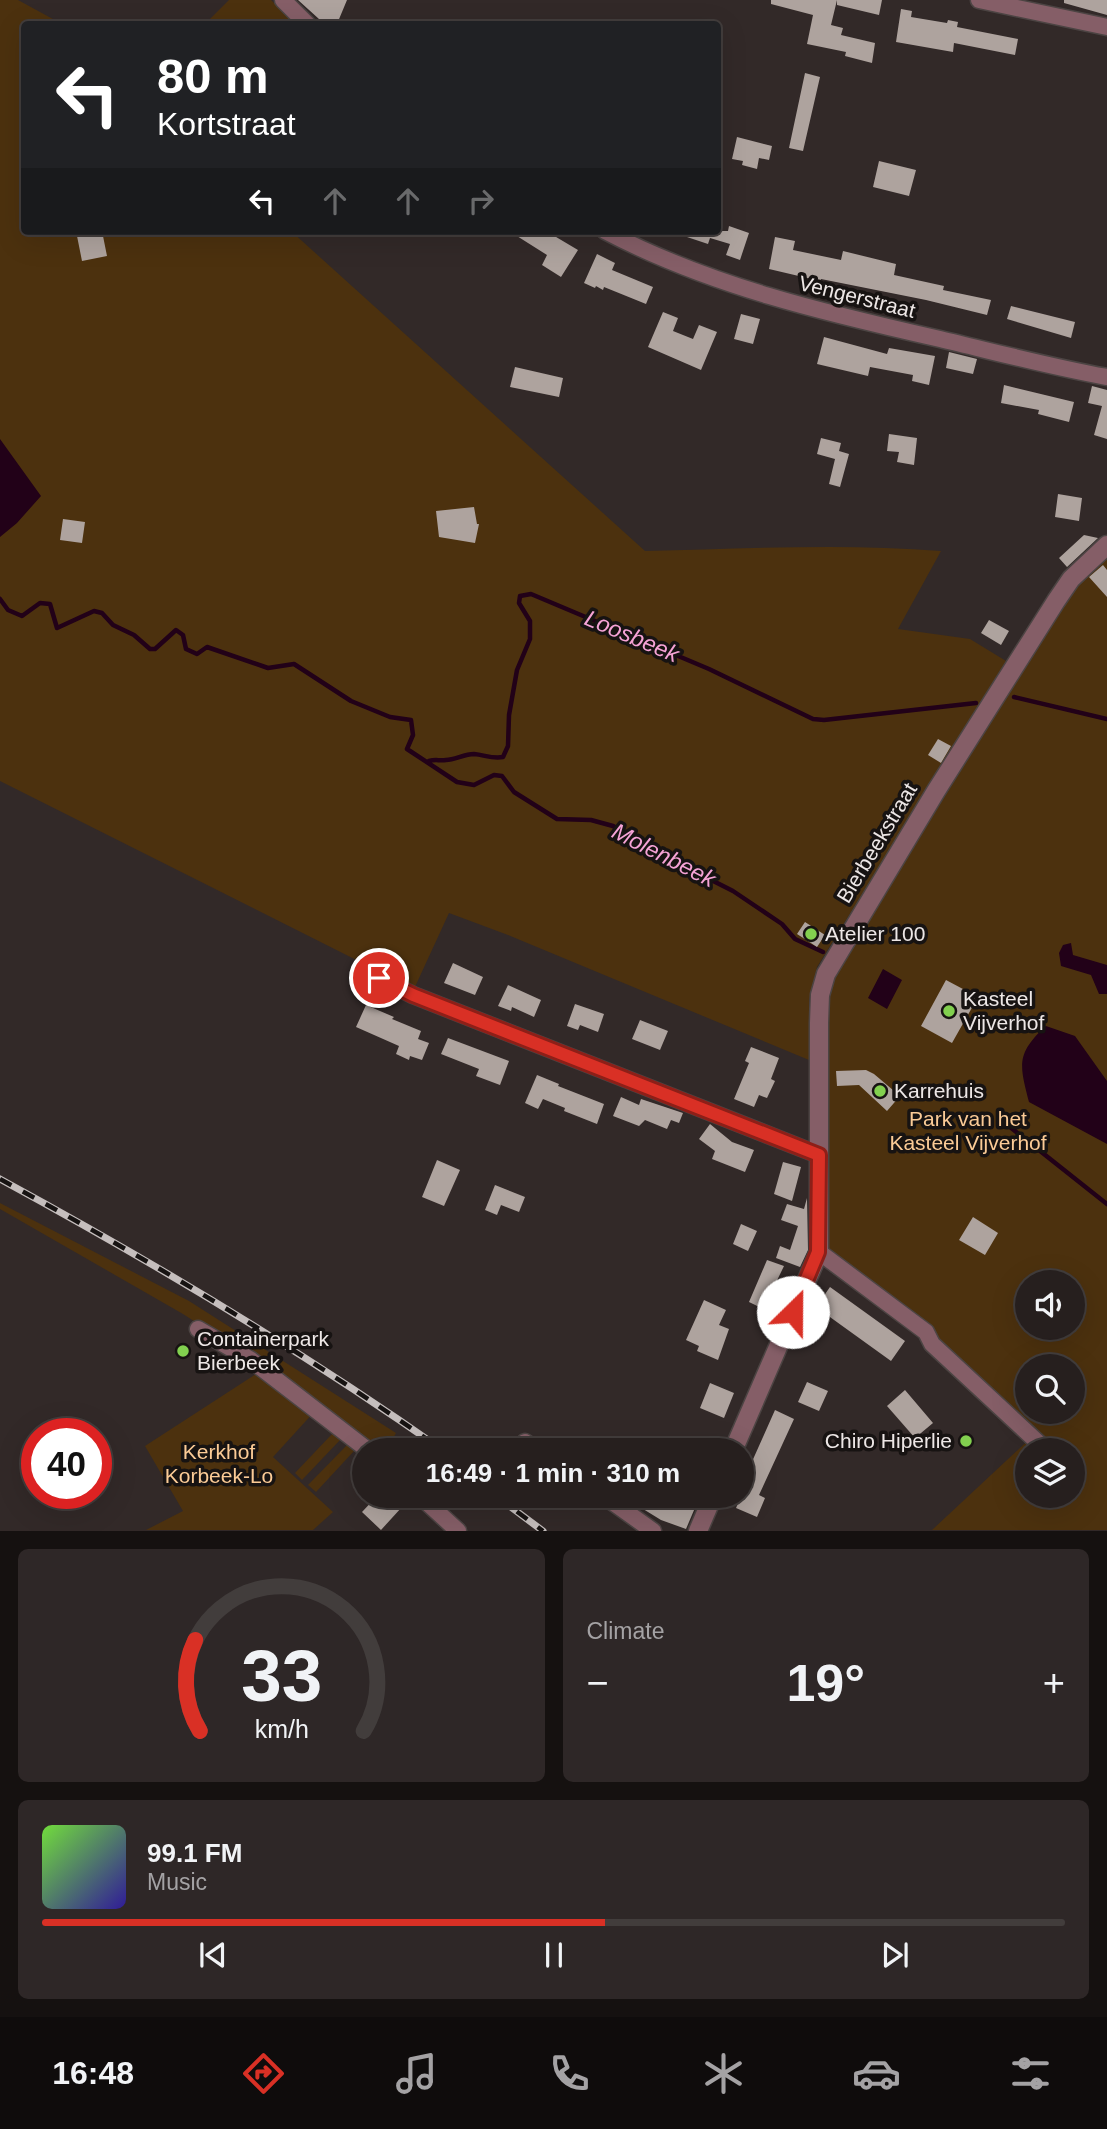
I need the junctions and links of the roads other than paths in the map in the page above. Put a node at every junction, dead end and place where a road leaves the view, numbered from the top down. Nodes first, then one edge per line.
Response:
1 (284, 0) edge
2 (979, 0) edge
3 (304, 21) edge
4 (1107, 27) edge
5 (613, 235) edge
6 (1107, 377) edge
7 (1107, 545) edge
8 (379, 978) dead end
9 (819, 1155) junction
10 (818, 1252) junction
11 (198, 1329) dead end
12 (354, 1438) edge
13 (739, 1438) edge
14 (1033, 1438) edge
15 (433, 1508) edge
16 (621, 1508) edge
17 (708, 1508) edge
18 (458, 1531) edge
19 (653, 1531) edge
20 (698, 1531) edge

1 - 3 street
2 - 4 street
5 - 6 street, Vengerstraat
7 - 9 street, Bierbeekstraat
8 - 9 street
9 - 10 street, Bierbeekstraat
10 - 13 street, Bierbeekstraat
10 - 14 street
11 - 12 street
15 - 18 street
16 - 19 street
17 - 20 street

